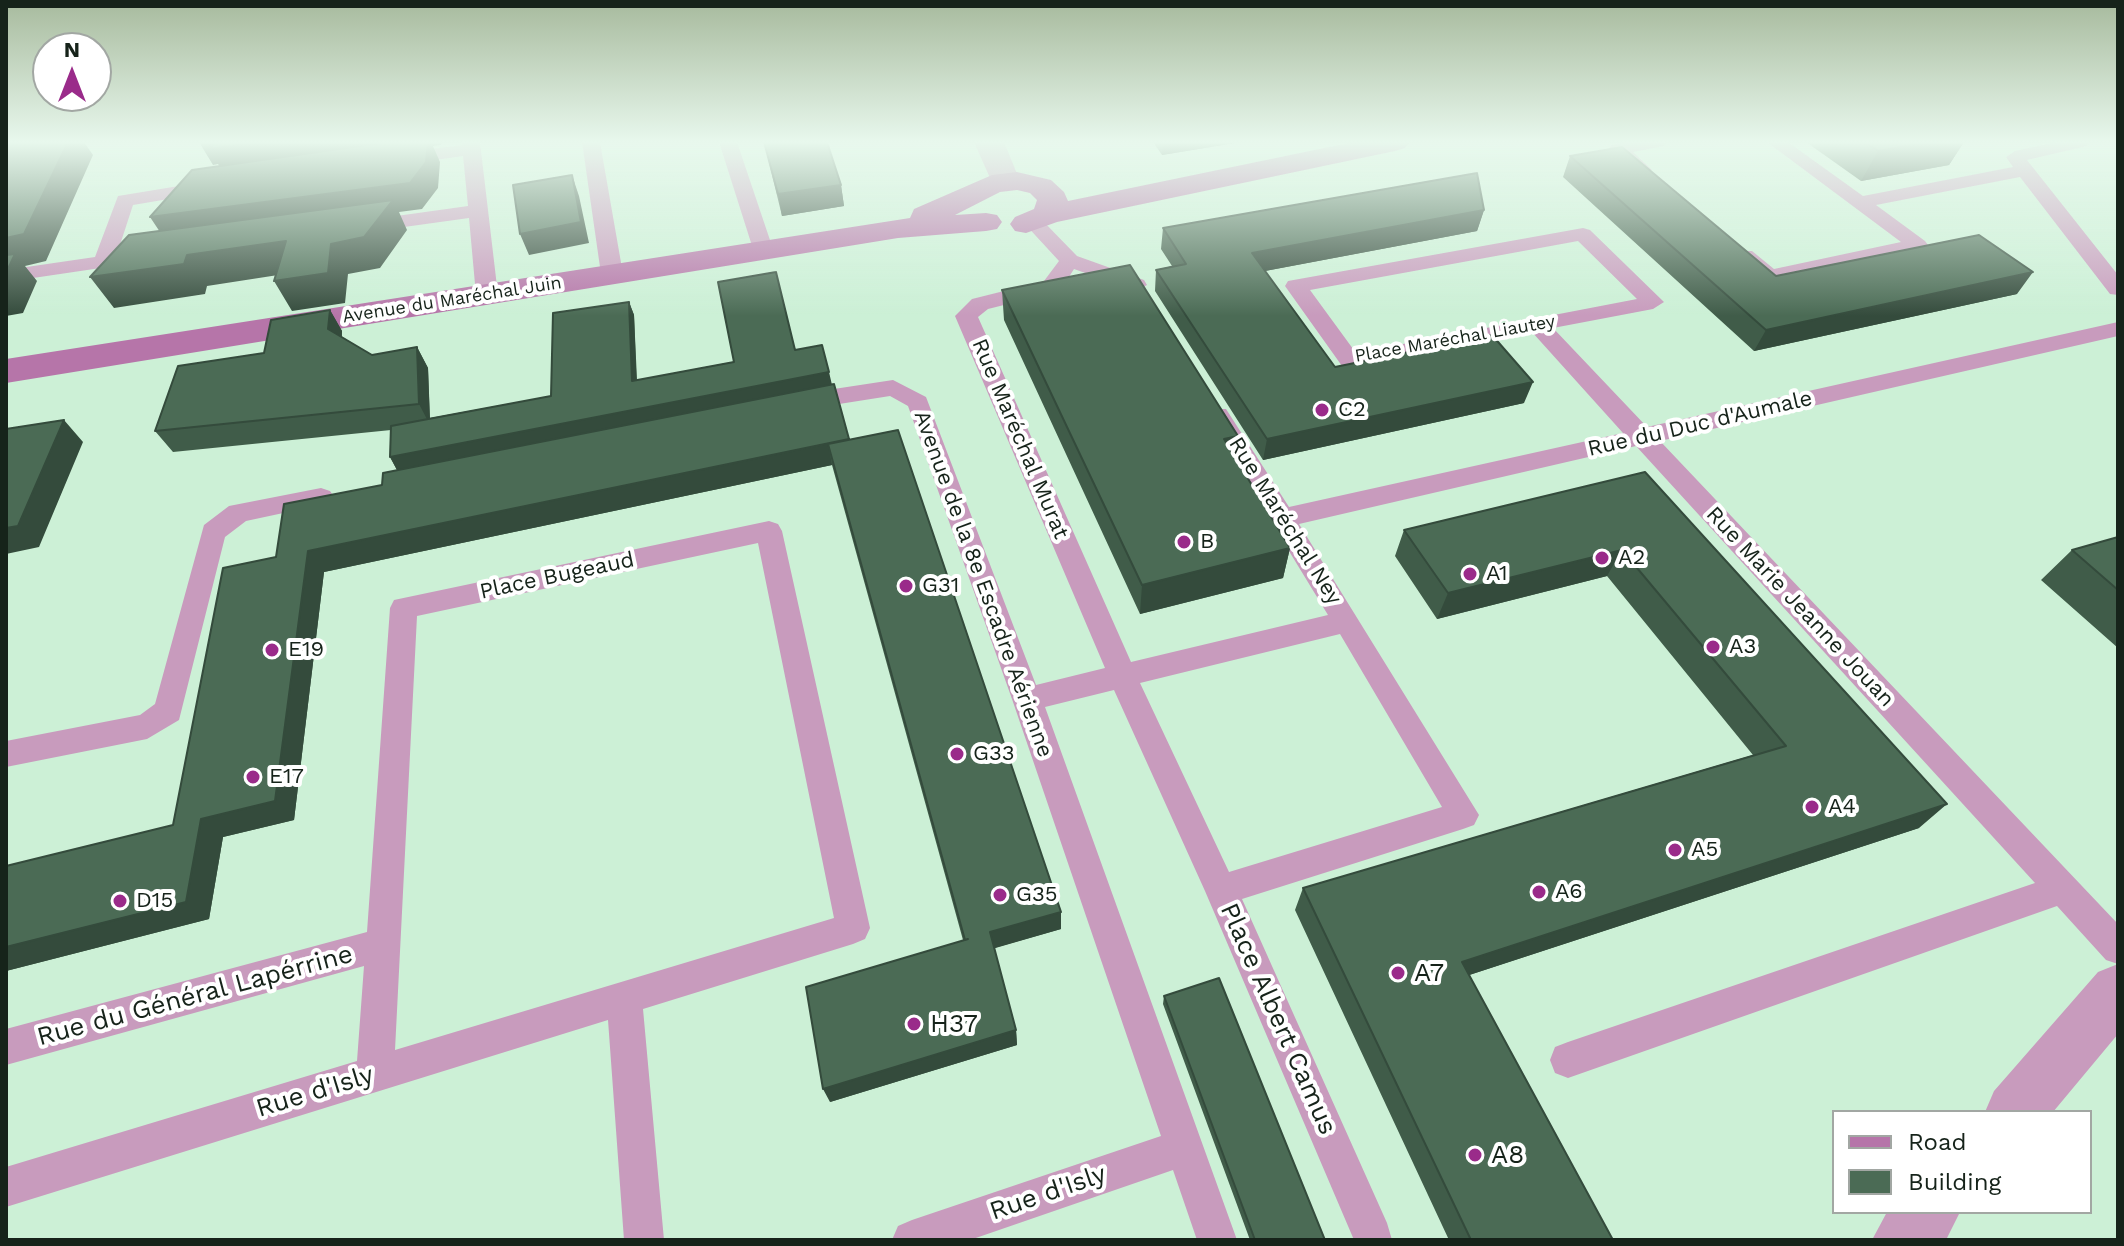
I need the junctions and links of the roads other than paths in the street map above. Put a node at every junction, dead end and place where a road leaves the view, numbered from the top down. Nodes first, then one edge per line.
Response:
1 (125, 200) edge
2 (477, 200) edge
3 (600, 200) edge
4 (747, 200) edge
5 (980, 200) edge
6 (1030, 200) edge
7 (1090, 200) edge
8 (1855, 200) edge
9 (1871, 200) edge
10 (2048, 200) edge
11 (1859, 203) junction
12 (1040, 208) junction
13 (980, 209) junction
14 (478, 211) junction
15 (354, 228) edge
16 (1735, 247) edge
17 (763, 249) junction
18 (167, 254) edge
19 (1070, 260) junction
20 (104, 262) junction
21 (612, 274) junction
22 (6, 276) edge
23 (2118, 289) edge
24 (487, 295) junction
25 (1151, 308) edge
26 (1537, 325) junction
27 (2118, 329) edge
28 (6, 371) edge
29 (1209, 400) edge
30 (769, 409) edge
31 (1642, 437) junction
32 (347, 492) edge
33 (1283, 518) junction
34 (1347, 621) junction
35 (1122, 675) junction
36 (1027, 699) junction
37 (6, 754) edge
38 (2062, 889) junction
39 (1221, 890) junction
40 (853, 928) joint
41 (384, 944) junction
42 (2118, 948) edge
43 (2118, 991) edge
44 (624, 997) junction
45 (6, 1047) edge
46 (1568, 1060) dead end
47 (375, 1074) junction
48 (2017, 1110) edge
49 (1184, 1147) junction
50 (6, 1187) edge
51 (1373, 1237) dead end
52 (644, 1240) edge
53 (912, 1240) edge
54 (1217, 1240) edge

1 - 20 lane
2 - 14 lane
3 - 21 lane
4 - 17 lane
5 - 13 main road
6 - 12 main road
7 - 12 main road
8 - 11 lane
9 - 11 lane
10 - 23 lane
11 - 16 lane
12 - 13 main road
12 - 19 lane
13 - 17 main road, Avenue du Maréchal Juin
14 - 15 lane
14 - 24 lane
17 - 21 main road, Avenue du Maréchal Juin
18 - 20 lane
19 - 25 lane
19 - 35 lane, Rue Maréchal Murat
20 - 22 lane
21 - 24 main road, Avenue du Maréchal Juin
24 - 28 main road, Avenue du Maréchal Juin
26 - 26 lane, Place Maréchal Liautey
26 - 31 lane, Rue Marie Jeanne Jouan
27 - 31 lane, Rue du Duc d'Aumale
29 - 33 lane, Rue Maréchal Ney
30 - 36 lane, Avenue de la 8e Escadre Aérienne
31 - 33 lane, Rue du Duc d'Aumale
31 - 38 lane, Rue Marie Jeanne Jouan
32 - 37 lane
33 - 34 lane, Rue Maréchal Ney
34 - 35 lane, Rue Maréchal Ney
34 - 39 lane, Place Albert Camus
35 - 36 lane, Rue Maréchal Ney
35 - 39 lane
36 - 49 lane, Avenue de la 8e Escadre Aérienne
38 - 42 lane, Rue Marie Jeanne Jouan
38 - 46 lane
39 - 51 lane, Place Albert Camus
40 - 41 lane, Place Bugeaud
40 - 44 lane, Rue d'Isly
41 - 45 lane, Rue du Général Lapérrine
41 - 47 lane, Place Bugeaud
43 - 48 street
44 - 47 lane, Rue d'Isly
44 - 52 lane
47 - 50 lane, Rue d'Isly
49 - 53 lane, Rue d'Isly
49 - 54 lane, Avenue de la 8e Escadre Aérienne

